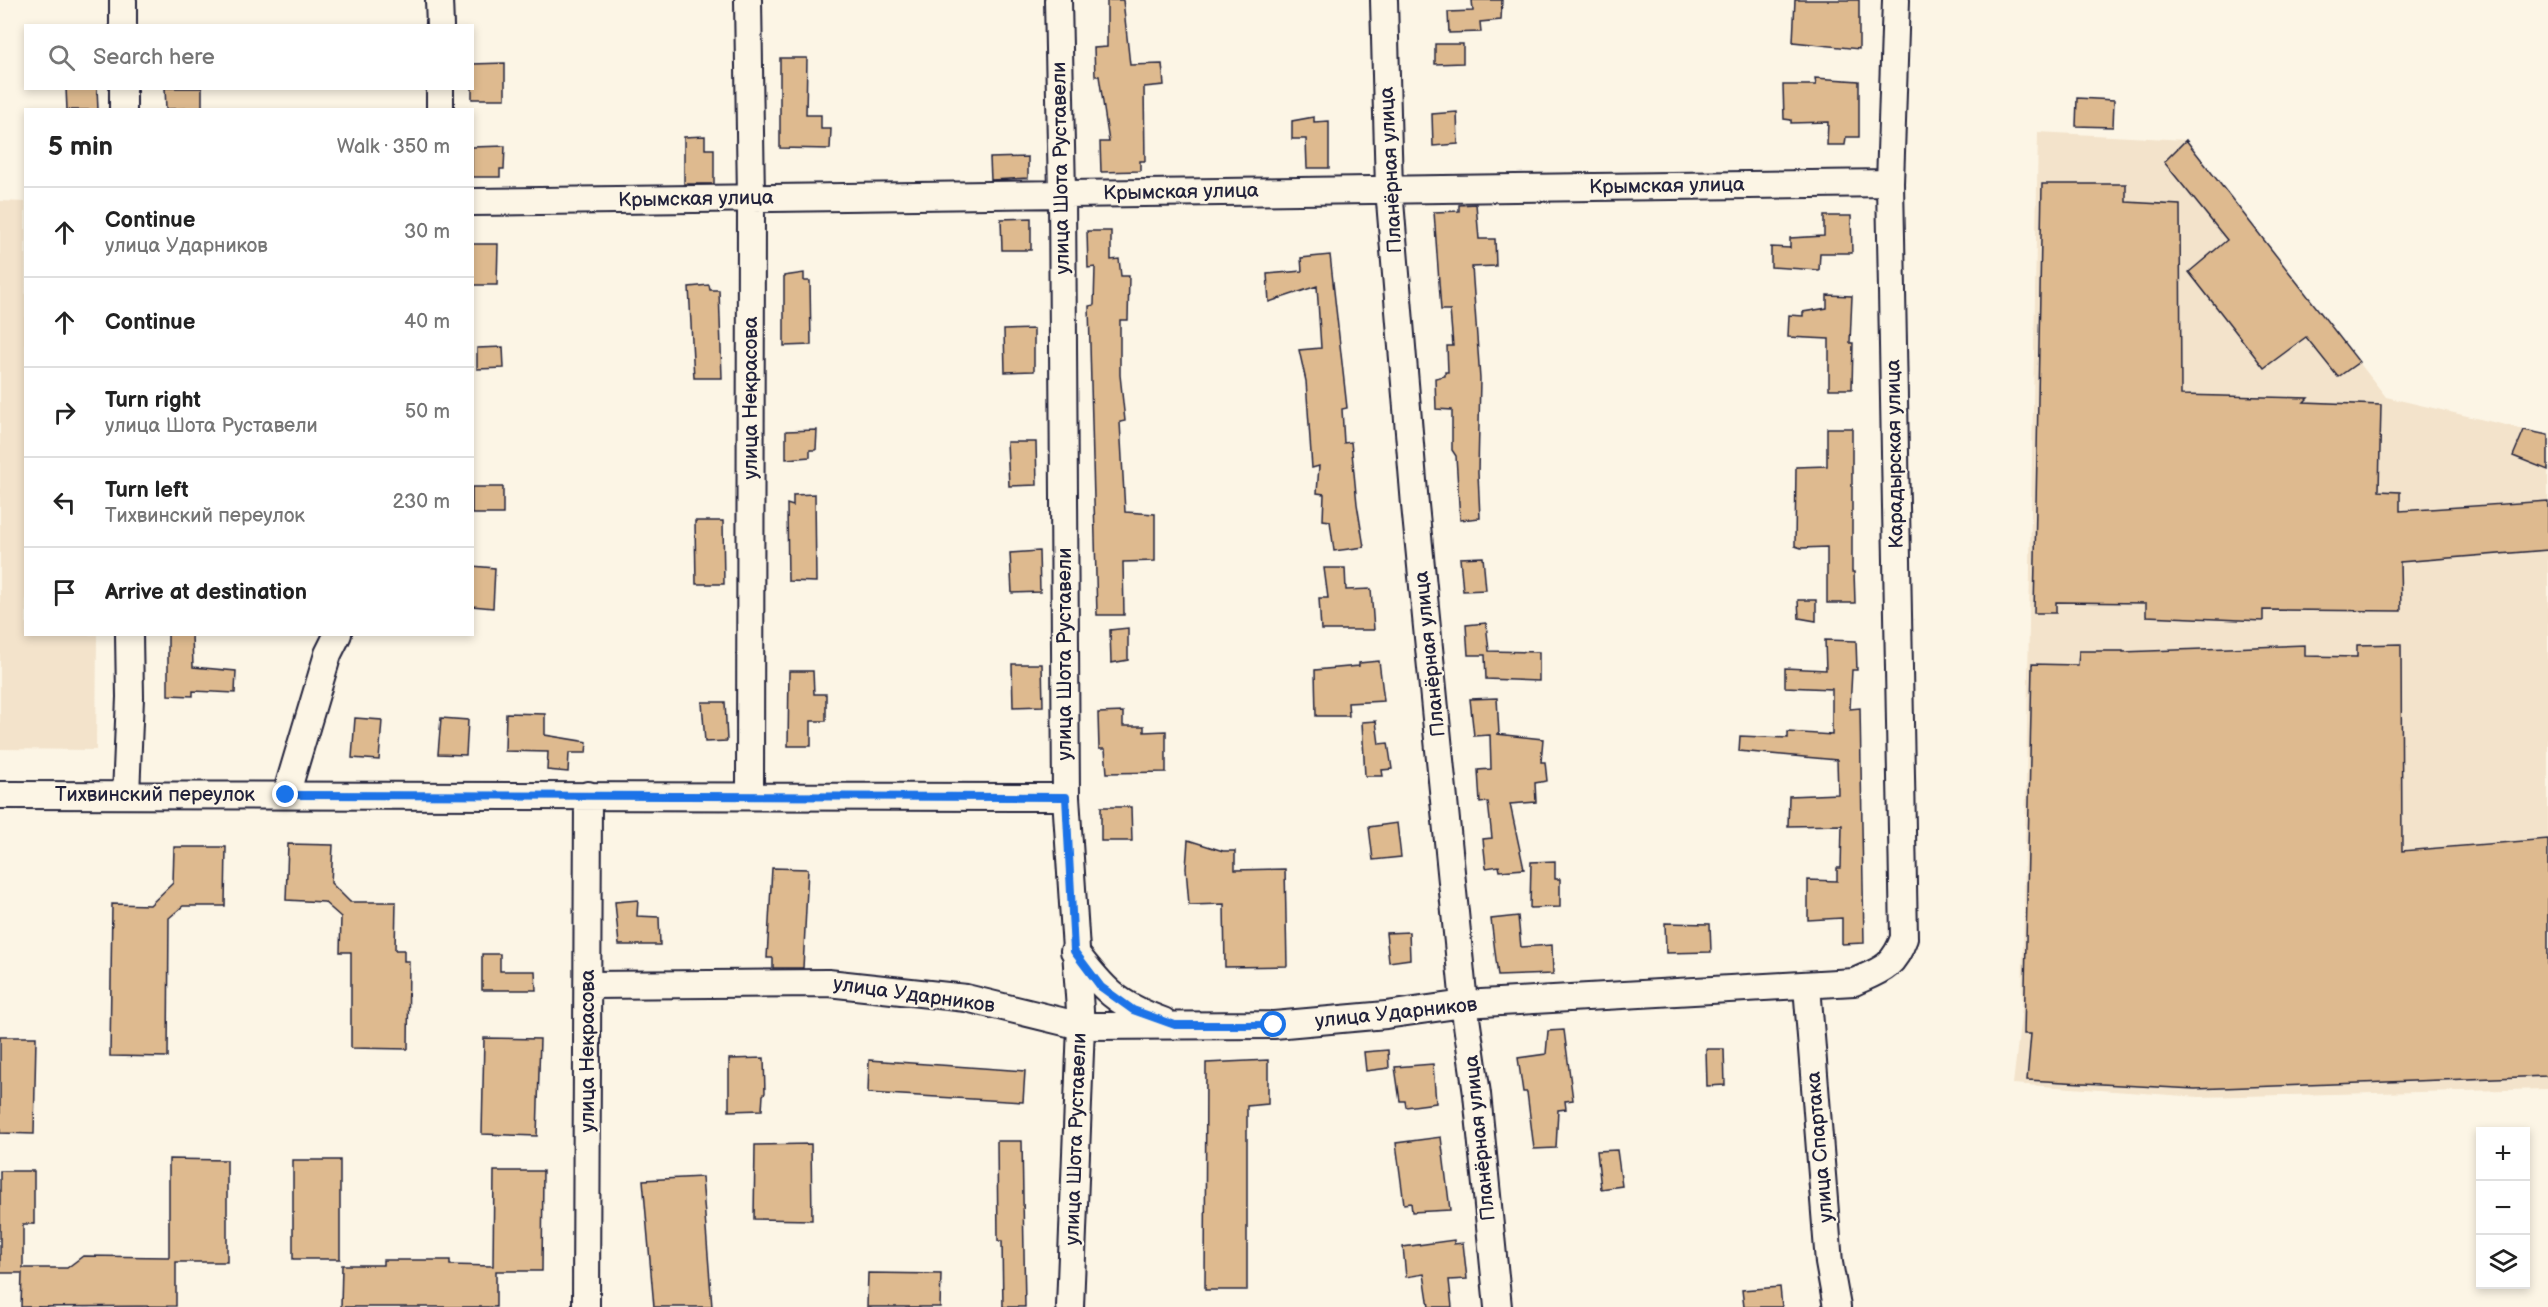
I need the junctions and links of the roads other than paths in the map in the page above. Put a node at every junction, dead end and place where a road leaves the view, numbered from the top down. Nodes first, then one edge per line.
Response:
1 (123, 0) edge
2 (440, 0) edge
3 (748, 0) edge
4 (1058, 0) edge
5 (1384, 0) edge
6 (1896, 0) edge
7 (123, 24) edge
8 (440, 24) edge
9 (123, 90) edge
10 (440, 90) edge
11 (123, 108) edge
12 (440, 108) edge
13 (1890, 183) junction
14 (1389, 189) junction
15 (1062, 194) junction
16 (751, 198) junction
17 (474, 202) edge
18 (129, 636) edge
19 (337, 636) edge
20 (0, 795) edge
21 (126, 795) junction
22 (286, 795) junction
23 (588, 795) junction
24 (750, 796) junction
25 (1066, 797) junction
26 (1903, 907) joint
27 (1074, 951) junction
28 (589, 984) junction
29 (1807, 986) junction
30 (1464, 1004) junction
31 (1175, 1025) junction
32 (1081, 1026) junction
33 (585, 1307) edge
34 (1070, 1307) edge
35 (1498, 1307) edge
36 (1836, 1307) edge

1 - 7 street
2 - 8 street
3 - 16 street, улица Некрасова
4 - 15 street, улица Шота Руставели
5 - 14 street, Планёрная улица
6 - 13 street, Карадырская улица
9 - 11 street
10 - 12 street
13 - 14 street, Крымская улица
13 - 26 street, Карадырская улица
14 - 15 street, Крымская улица
14 - 30 street, Планёрная улица
15 - 16 street, Крымская улица
15 - 25 street, улица Шота Руставели
16 - 17 street, Крымская улица
16 - 24 street, улица Некрасова
18 - 21 street
19 - 22 street
20 - 21 street, Тихвинский переулок
21 - 22 street, Тихвинский переулок
22 - 23 street, Тихвинский переулок
23 - 24 street, Тихвинский переулок
23 - 28 street, улица Некрасова
24 - 25 street, Тихвинский переулок
25 - 27 street, улица Шота Руставели
26 - 29 street, улица Ударников
27 - 31 street
27 - 32 street, улица Шота Руставели
28 - 32 street, улица Ударников
28 - 33 street, улица Некрасова
29 - 30 street, улица Ударников
29 - 36 street, улица Спартака
30 - 31 street, улица Ударников
30 - 35 street, Планёрная улица
31 - 32 street, улица Ударников
32 - 34 street, улица Шота Руставели

